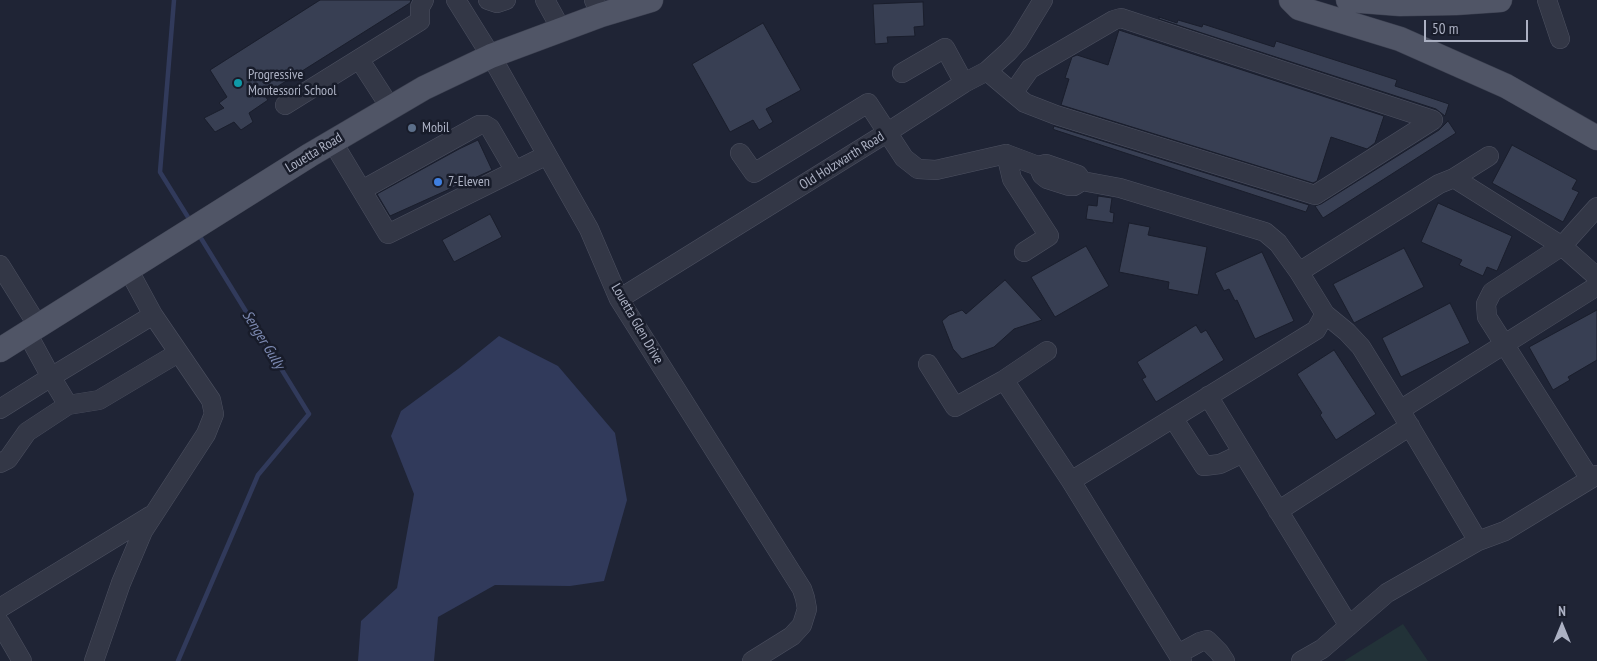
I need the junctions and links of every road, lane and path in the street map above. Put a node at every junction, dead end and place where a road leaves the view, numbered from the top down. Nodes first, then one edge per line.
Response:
1 (488, 0) edge
2 (506, 0) edge
3 (545, 0) edge
4 (651, 0) edge
5 (1043, 0) edge
6 (1291, 0) edge
7 (1348, 0) edge
8 (1500, 0) edge
9 (1547, 0) edge
10 (459, 1) edge
11 (420, 2) edge
12 (598, 7) edge
13 (561, 29) junction
14 (1560, 39) dead end
15 (492, 56) junction
16 (359, 59) junction
17 (987, 70) junction
18 (902, 73) dead end
19 (964, 83) junction
20 (1013, 93) junction
21 (285, 105) dead end
22 (390, 107) junction
23 (888, 132) junction
24 (1597, 138) edge
25 (332, 141) junction
26 (740, 153) dead end
27 (1006, 154) junction
28 (548, 155) junction
29 (1489, 156) dead end
30 (515, 171) junction
31 (1454, 178) junction
32 (362, 190) junction
33 (1597, 207) edge
34 (1562, 246) junction
35 (1024, 252) dead end
36 (0, 265) edge
37 (128, 269) junction
38 (1299, 272) junction
39 (1597, 277) edge
40 (1597, 286) edge
41 (619, 299) junction
42 (1326, 314) junction
43 (153, 315) junction
44 (32, 329) junction
45 (1504, 344) junction
46 (0, 350) edge
47 (1047, 351) dead end
48 (178, 353) junction
49 (928, 364) dead end
50 (51, 378) junction
51 (1004, 380) junction
52 (1208, 396) junction
53 (68, 405) junction
54 (0, 409) edge
55 (1400, 410) junction
56 (1173, 418) junction
57 (1410, 426) junction
58 (1243, 453) junction
59 (0, 463) edge
60 (1594, 477) edge
61 (1071, 481) junction
62 (1278, 511) junction
63 (155, 513) junction
64 (1478, 541) junction
65 (0, 608) edge
66 (0, 623) edge
67 (1349, 626) junction
68 (1180, 657) edge
69 (22, 661) edge
70 (94, 661) edge
71 (752, 661) edge
72 (1225, 661) edge
73 (1301, 661) edge

1 - 2 street
3 - 13 street
4 - 12 main road, Louetta Road
5 - 17 street, Old Holzwarth Road
6 - 24 main road
7 - 8 main road
9 - 14 street
10 - 15 street, Louetta Glen Drive
11 - 16 street
12 - 13 main road, Louetta Road
13 - 15 main road, Louetta Road
15 - 22 main road, Louetta Road
15 - 28 street, Louetta Glen Drive
16 - 21 street
16 - 22 street
17 - 19 street, Old Holzwarth Road
17 - 20 street
18 - 19 street
19 - 23 street, Old Holzwarth Road
20 - 20 street
22 - 25 main road, Louetta Road
23 - 26 street
23 - 27 street
23 - 41 street, Old Holzwarth Road
25 - 32 street
25 - 37 main road, Louetta Road
27 - 35 street
27 - 38 street
28 - 30 street
28 - 41 street, Louetta Glen Drive
29 - 31 street
30 - 32 street
30 - 32 street
31 - 34 street
31 - 38 street
33 - 34 street
34 - 39 street
34 - 45 street
36 - 44 street
37 - 43 street
37 - 44 main road, Louetta Road
38 - 42 street
40 - 45 street
41 - 71 street, Louetta Glen Drive
42 - 52 street
42 - 55 street
43 - 48 street
43 - 50 street
44 - 46 main road, Louetta Road
44 - 50 street
45 - 55 street
45 - 60 street
47 - 51 street
48 - 53 street
48 - 63 street
49 - 51 street
50 - 53 street
50 - 54 street
51 - 61 street
52 - 56 street
52 - 58 street
53 - 59 street
55 - 57 street
56 - 58 street
56 - 61 street
57 - 62 street
57 - 64 street
58 - 62 street
60 - 64 street
61 - 68 street
62 - 67 street
63 - 65 street
63 - 70 street
64 - 67 street
66 - 69 street
67 - 73 street
68 - 72 street

